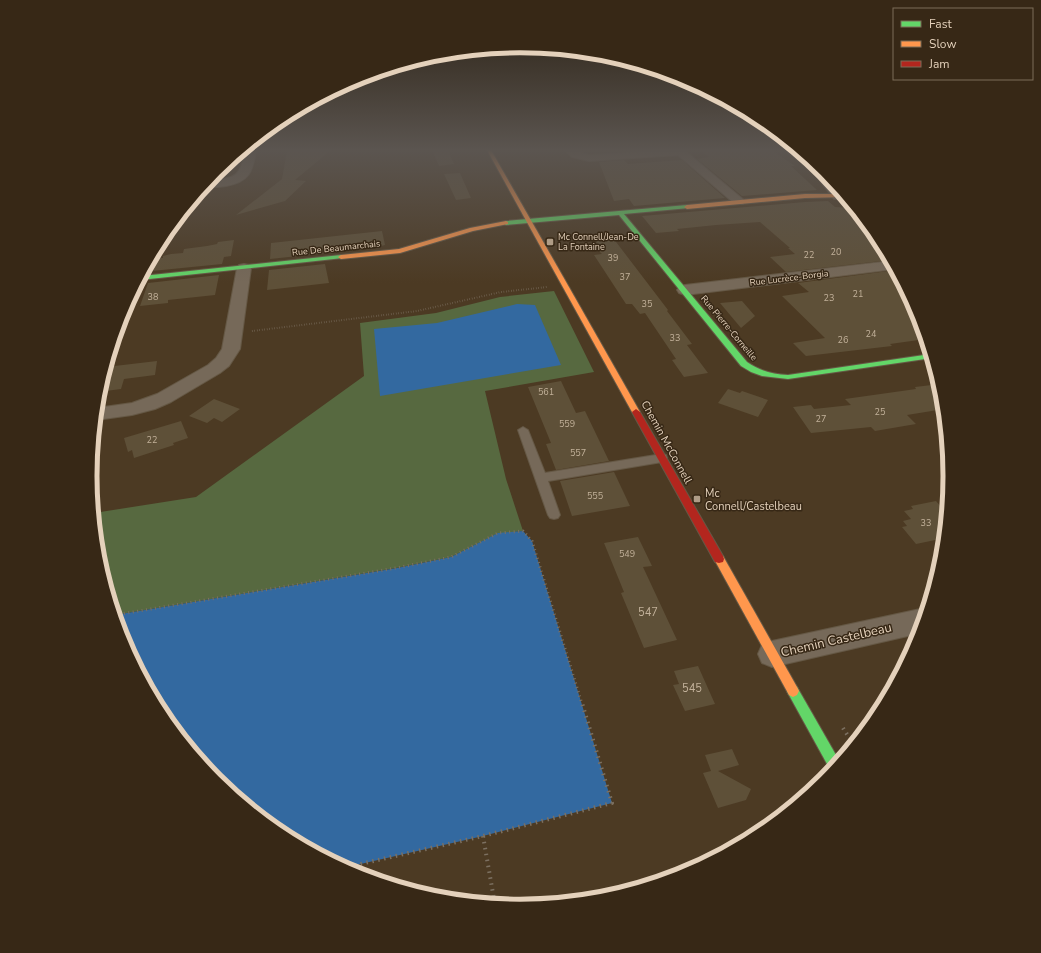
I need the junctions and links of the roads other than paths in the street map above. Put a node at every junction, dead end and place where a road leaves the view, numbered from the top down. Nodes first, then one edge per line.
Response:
1 (514, 194) edge
2 (731, 194) edge
3 (838, 196) edge
4 (739, 201) junction
5 (620, 213) junction
6 (529, 222) junction
7 (888, 267) edge
8 (244, 268) junction
9 (147, 277) edge
10 (685, 290) junction
11 (927, 357) edge
12 (102, 413) edge
13 (523, 430) dead end
14 (662, 458) junction
15 (541, 478) junction
16 (554, 515) dead end
17 (919, 621) edge
18 (772, 654) junction
19 (833, 762) edge

1 - 6 street, Chemin McConnell
2 - 4 street
3 - 4 street, Rue De Beaumarchais
4 - 5 street, Rue De Beaumarchais
5 - 6 street, Rue De Beaumarchais
5 - 10 street, Rue Pierre-Corneille
6 - 8 street, Rue De Beaumarchais
6 - 14 street, Chemin McConnell
7 - 10 street, Rue Lucrèce-Borgia
8 - 9 street, Rue De Beaumarchais
8 - 12 street
10 - 11 street, Rue Pierre-Corneille
13 - 15 lane
14 - 15 lane
14 - 18 street, Chemin McConnell
15 - 16 lane
17 - 18 street, Chemin Castelbeau
18 - 19 street, Chemin McConnell

